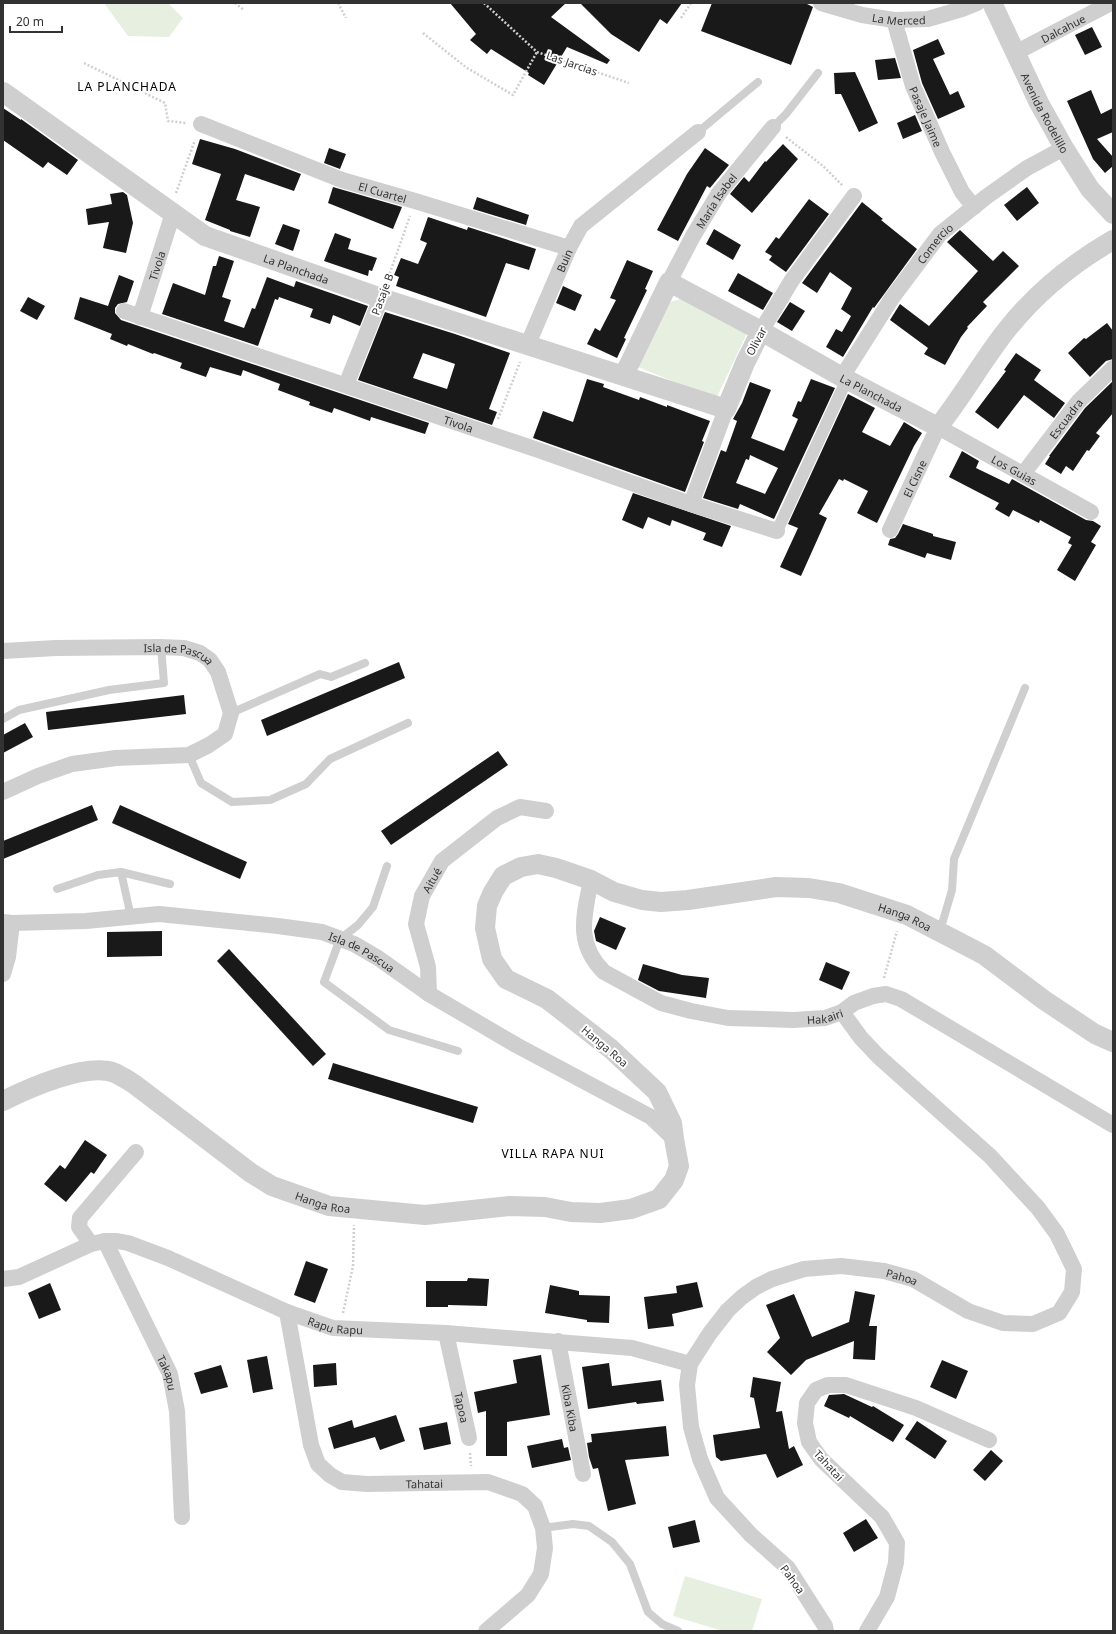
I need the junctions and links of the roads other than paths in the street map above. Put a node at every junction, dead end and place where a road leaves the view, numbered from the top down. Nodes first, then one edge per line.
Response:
1 (821, 3) edge
2 (977, 3) edge
3 (992, 3) edge
4 (1111, 3) edge
5 (894, 20) junction
6 (1015, 53) junction
7 (818, 73) dead end
8 (758, 82) dead end
9 (3, 92) edge
10 (201, 124) road end
11 (773, 127) joint
12 (698, 132) joint
13 (1064, 148) junction
14 (854, 196) road end
15 (974, 207) junction
16 (172, 212) junction
17 (1113, 214) edge
18 (1113, 240) edge
19 (568, 248) junction
20 (669, 282) junction
21 (381, 298) junction
22 (124, 311) dead end
23 (140, 317) junction
24 (761, 331) junction
25 (528, 344) junction
26 (1113, 368) edge
27 (624, 375) junction
28 (845, 378) junction
29 (346, 386) junction
30 (726, 409) junction
31 (938, 427) junction
32 (1023, 474) junction
33 (692, 504) junction
34 (1091, 512) dead end
35 (890, 530) dead end
36 (777, 531) joint
37 (161, 646) junction
38 (3, 651) edge
39 (365, 663) dead end
40 (1025, 688) dead end
41 (231, 713) junction
42 (3, 719) edge
43 (408, 723) dead end
44 (189, 755) junction
45 (3, 792) edge
46 (546, 811) dead end
47 (387, 866) dead end
48 (121, 872) junction
49 (591, 880) junction
50 (170, 884) dead end
51 (57, 889) dead end
52 (131, 917) junction
53 (8, 923) edge
54 (939, 932) junction
55 (340, 938) junction
56 (3, 974) edge
57 (429, 994) junction
58 (842, 1012) junction
59 (1113, 1042) edge
60 (458, 1051) dead end
61 (3, 1101) edge
62 (1113, 1125) edge
63 (674, 1139) junction
64 (136, 1152) dead end
65 (98, 1242) junction
66 (3, 1279) edge
67 (287, 1312) junction
68 (446, 1333) junction
69 (558, 1341) junction
70 (690, 1364) junction
71 (469, 1438) road end
72 (989, 1440) dead end
73 (583, 1474) dead end
74 (182, 1517) dead end
75 (542, 1528) junction
76 (486, 1631) edge
77 (678, 1631) edge
78 (826, 1631) edge
79 (867, 1631) edge

1 - 5 street, La Merced
2 - 5 street, La Merced
3 - 6 street, Avenida Rodelillo
4 - 6 street, Dalcahue
5 - 15 street, Pasaje Jaime
6 - 13 street, Avenida Rodelillo
7 - 11 lane
8 - 12 lane
9 - 16 street, La Planchada
10 - 19 street, El Cuartel
11 - 20 street, María Isabel
12 - 19 street, Buin
13 - 15 street, Comercio
13 - 17 street, Avenida Rodelillo
14 - 24 street, Olivar
15 - 28 street, Comercio
16 - 21 street, La Planchada
16 - 23 street, Tivola
18 - 31 street
19 - 25 street, Buin
20 - 24 street, La Planchada
20 - 27 street
21 - 25 street, La Planchada
21 - 29 street, Pasaje B
22 - 23 street, Tivola
23 - 29 street, Tivola
24 - 28 street, La Planchada
24 - 30 street, Olivar
25 - 27 street, La Planchada
26 - 32 street, Escuadra
27 - 30 street, La Planchada
28 - 31 street, La Planchada
28 - 36 street, Comercio
29 - 33 street, Tivola
30 - 33 street, Olivar
31 - 32 street, Los Guias
31 - 35 street, El Cisne
32 - 34 street, Los Guias
33 - 36 street, Tivola
37 - 38 street, Isla de Pascua
37 - 41 street, Isla de Pascua
37 - 42 lane
39 - 41 lane
40 - 54 lane
41 - 44 street
43 - 44 lane
44 - 45 street
46 - 57 street, Aitué
47 - 55 lane
48 - 50 lane
48 - 51 lane
48 - 52 lane
49 - 54 street, Hanga Roa
49 - 58 street, Hakairi
49 - 63 street, Hanga Roa
52 - 53 street, Isla de Pascua
52 - 55 street, Isla de Pascua
53 - 56 street
54 - 59 street, Hanga Roa
55 - 57 street, Isla de Pascua
55 - 60 lane
57 - 63 street, Isla de Pascua
58 - 62 street, Hakairi
58 - 70 street, Pahoa
61 - 63 street, Hanga Roa
64 - 65 street, Takapu
65 - 66 street, Rapu Rapu
65 - 67 street, Rapu Rapu
65 - 74 street, Takapu
67 - 68 street, Rapu Rapu
67 - 75 street, Tahatai
68 - 69 street, Rapu Rapu
68 - 71 street, Tapoa
69 - 70 street, Rapu Rapu
69 - 73 street, Kiba Kiba
70 - 78 street, Pahoa
72 - 79 street, Tahatai
75 - 76 street, Tahatai
75 - 77 lane

